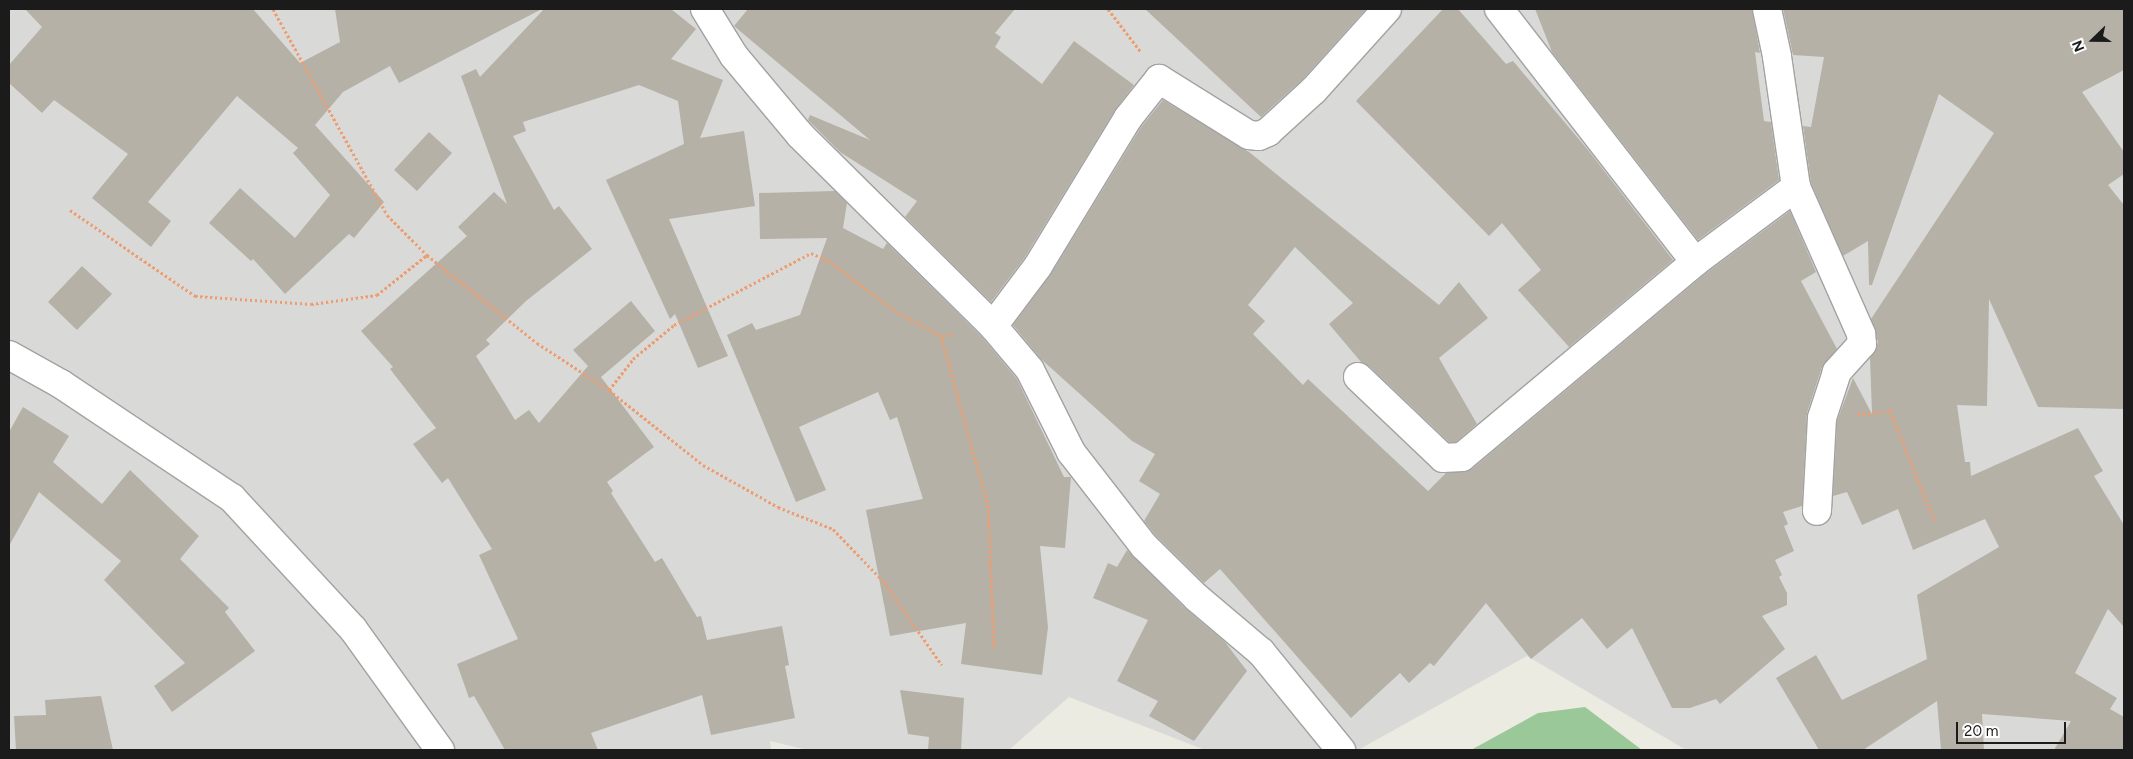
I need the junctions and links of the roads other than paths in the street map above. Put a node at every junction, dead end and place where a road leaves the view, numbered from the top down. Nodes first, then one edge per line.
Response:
1 (706, 9) edge
2 (1387, 9) edge
3 (1499, 9) edge
4 (1767, 9) edge
5 (1796, 187) junction
6 (1695, 262) junction
7 (994, 326) junction
8 (9, 355) edge
9 (1358, 377) dead end
10 (1818, 511) dead end
11 (440, 750) edge
12 (1341, 750) edge

1 - 7 street
2 - 7 street
3 - 6 street
4 - 5 street
5 - 6 street
5 - 10 street
6 - 9 street
7 - 12 street
8 - 11 street

